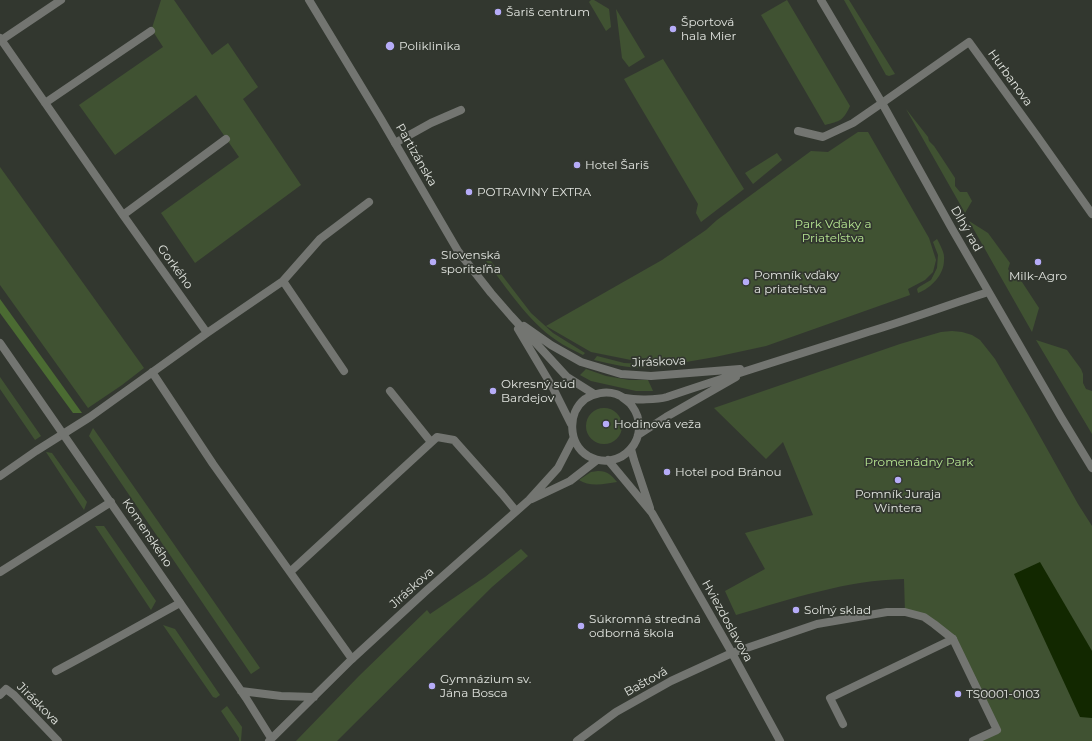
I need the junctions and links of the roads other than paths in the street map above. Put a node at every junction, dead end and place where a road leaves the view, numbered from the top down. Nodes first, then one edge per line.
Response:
1 (61, 0) edge
2 (309, 0) edge
3 (821, 0) edge
4 (151, 31) dead end
5 (1, 40) edge
6 (45, 103) junction
7 (882, 103) junction
8 (461, 110) dead end
9 (798, 131) dead end
10 (226, 139) dead end
11 (395, 143) junction
12 (369, 202) dead end
13 (1092, 214) edge
14 (123, 216) junction
15 (283, 281) junction
16 (988, 292) junction
17 (511, 316) junction
18 (207, 333) junction
19 (0, 343) edge
20 (753, 368) junction
21 (344, 371) dead end
22 (152, 372) junction
23 (390, 391) dead end
24 (594, 394) junction
25 (623, 398) junction
26 (572, 424) junction
27 (63, 433) junction
28 (638, 435) junction
29 (573, 438) junction
30 (431, 442) junction
31 (631, 449) junction
32 (597, 460) junction
33 (608, 460) junction
34 (1092, 468) edge
35 (0, 476) edge
36 (529, 500) junction
37 (111, 502) junction
38 (516, 511) junction
39 (652, 513) junction
40 (0, 572) edge
41 (290, 572) junction
42 (180, 603) junction
43 (953, 639) junction
44 (732, 652) junction
45 (352, 659) junction
46 (56, 671) dead end
47 (241, 691) junction
48 (0, 695) edge
49 (314, 697) junction
50 (842, 724) dead end
51 (271, 740) edge
52 (58, 741) edge
53 (577, 741) edge
54 (780, 741) edge
55 (973, 741) edge

1 - 5 street, Gorkého
2 - 11 street, Partizánska
3 - 7 street, Dlhý rad
4 - 6 street
5 - 6 street, Gorkého
6 - 14 street, Gorkého
7 - 9 street
7 - 13 street, Hurbanova
7 - 16 street, Dlhý rad
8 - 11 street
10 - 14 street
11 - 17 street, Partizánska
12 - 15 street
14 - 18 street, Gorkého
15 - 18 street
15 - 21 street
16 - 20 street, Jiráskova
16 - 34 street, Dlhý rad
17 - 20 street, Jiráskova
17 - 24 street, Partizánska
17 - 26 street, Partizánska
18 - 22 street
19 - 27 street, Komenského
20 - 25 street, Jiráskova
20 - 28 street, Jiráskova
22 - 27 street
22 - 41 street
23 - 30 street
24 - 25 street
24 - 26 street
25 - 28 street
26 - 29 street
27 - 35 street
27 - 37 street, Komenského
28 - 31 street
29 - 32 street
29 - 36 street, Jiráskova
30 - 38 street
30 - 41 street
31 - 33 street
31 - 39 street, Hviezdoslavova
32 - 33 street
32 - 36 street, Jiráskova
33 - 39 street, Hviezdoslavova
36 - 38 street, Jiráskova
37 - 40 street
37 - 42 street, Komenského
38 - 45 street, Jiráskova
39 - 44 street, Hviezdoslavova
41 - 45 street
42 - 46 street
42 - 47 street, Komenského
43 - 44 street, Baštová
43 - 50 street
43 - 55 street
44 - 53 street, Baštová
44 - 54 street, Hviezdoslavova
45 - 49 street, Jiráskova
47 - 49 street
47 - 51 street, Komenského
48 - 52 street, Jiráskova
49 - 51 street, Jiráskova

